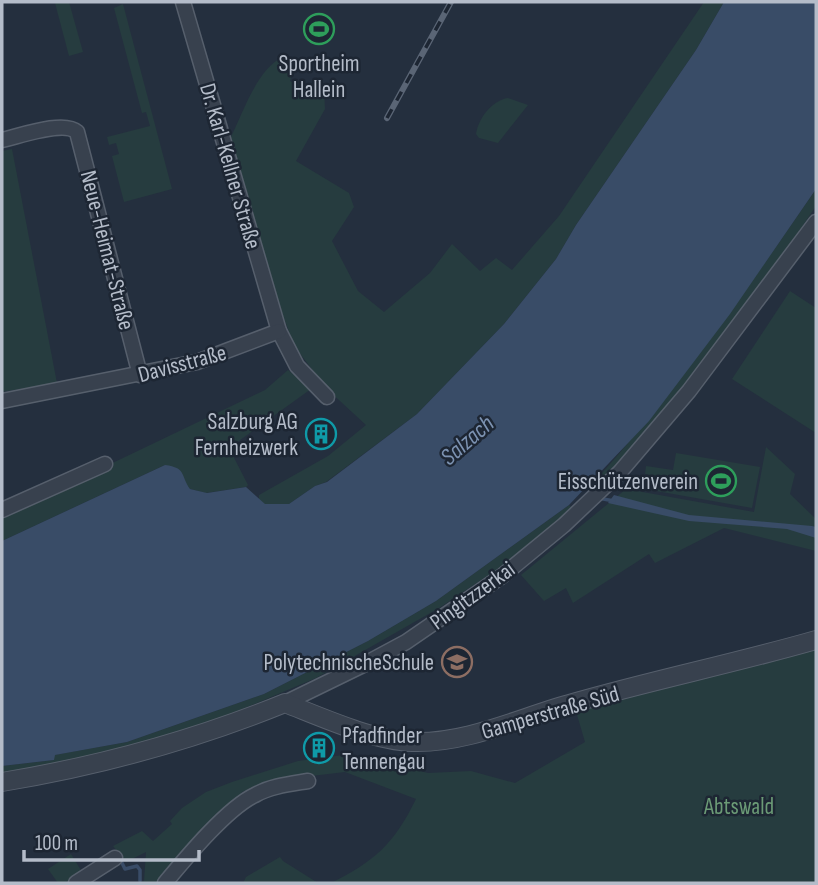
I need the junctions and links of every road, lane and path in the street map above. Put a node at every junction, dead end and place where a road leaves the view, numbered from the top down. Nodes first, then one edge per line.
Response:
1 (183, 2) edge
2 (2, 140) edge
3 (816, 222) edge
4 (279, 331) junction
5 (140, 375) junction
6 (327, 397) dead end
7 (2, 401) edge
8 (105, 464) dead end
9 (2, 510) edge
10 (816, 640) edge
11 (285, 703) junction
12 (308, 781) dead end
13 (2, 782) edge
14 (115, 858) dead end
15 (76, 883) edge
16 (165, 883) edge

1 - 4 street, Dr. Karl-Kellner Straße
2 - 5 street, Neue-Heimat-Straße
3 - 11 street, Pingitzzerkai
4 - 5 street, Davisstraße
4 - 6 street
5 - 7 street, Davisstraße
8 - 9 street
10 - 11 street, Gamperstraße Süd
11 - 13 street, Pingitzzerkai
12 - 16 street
14 - 15 street

